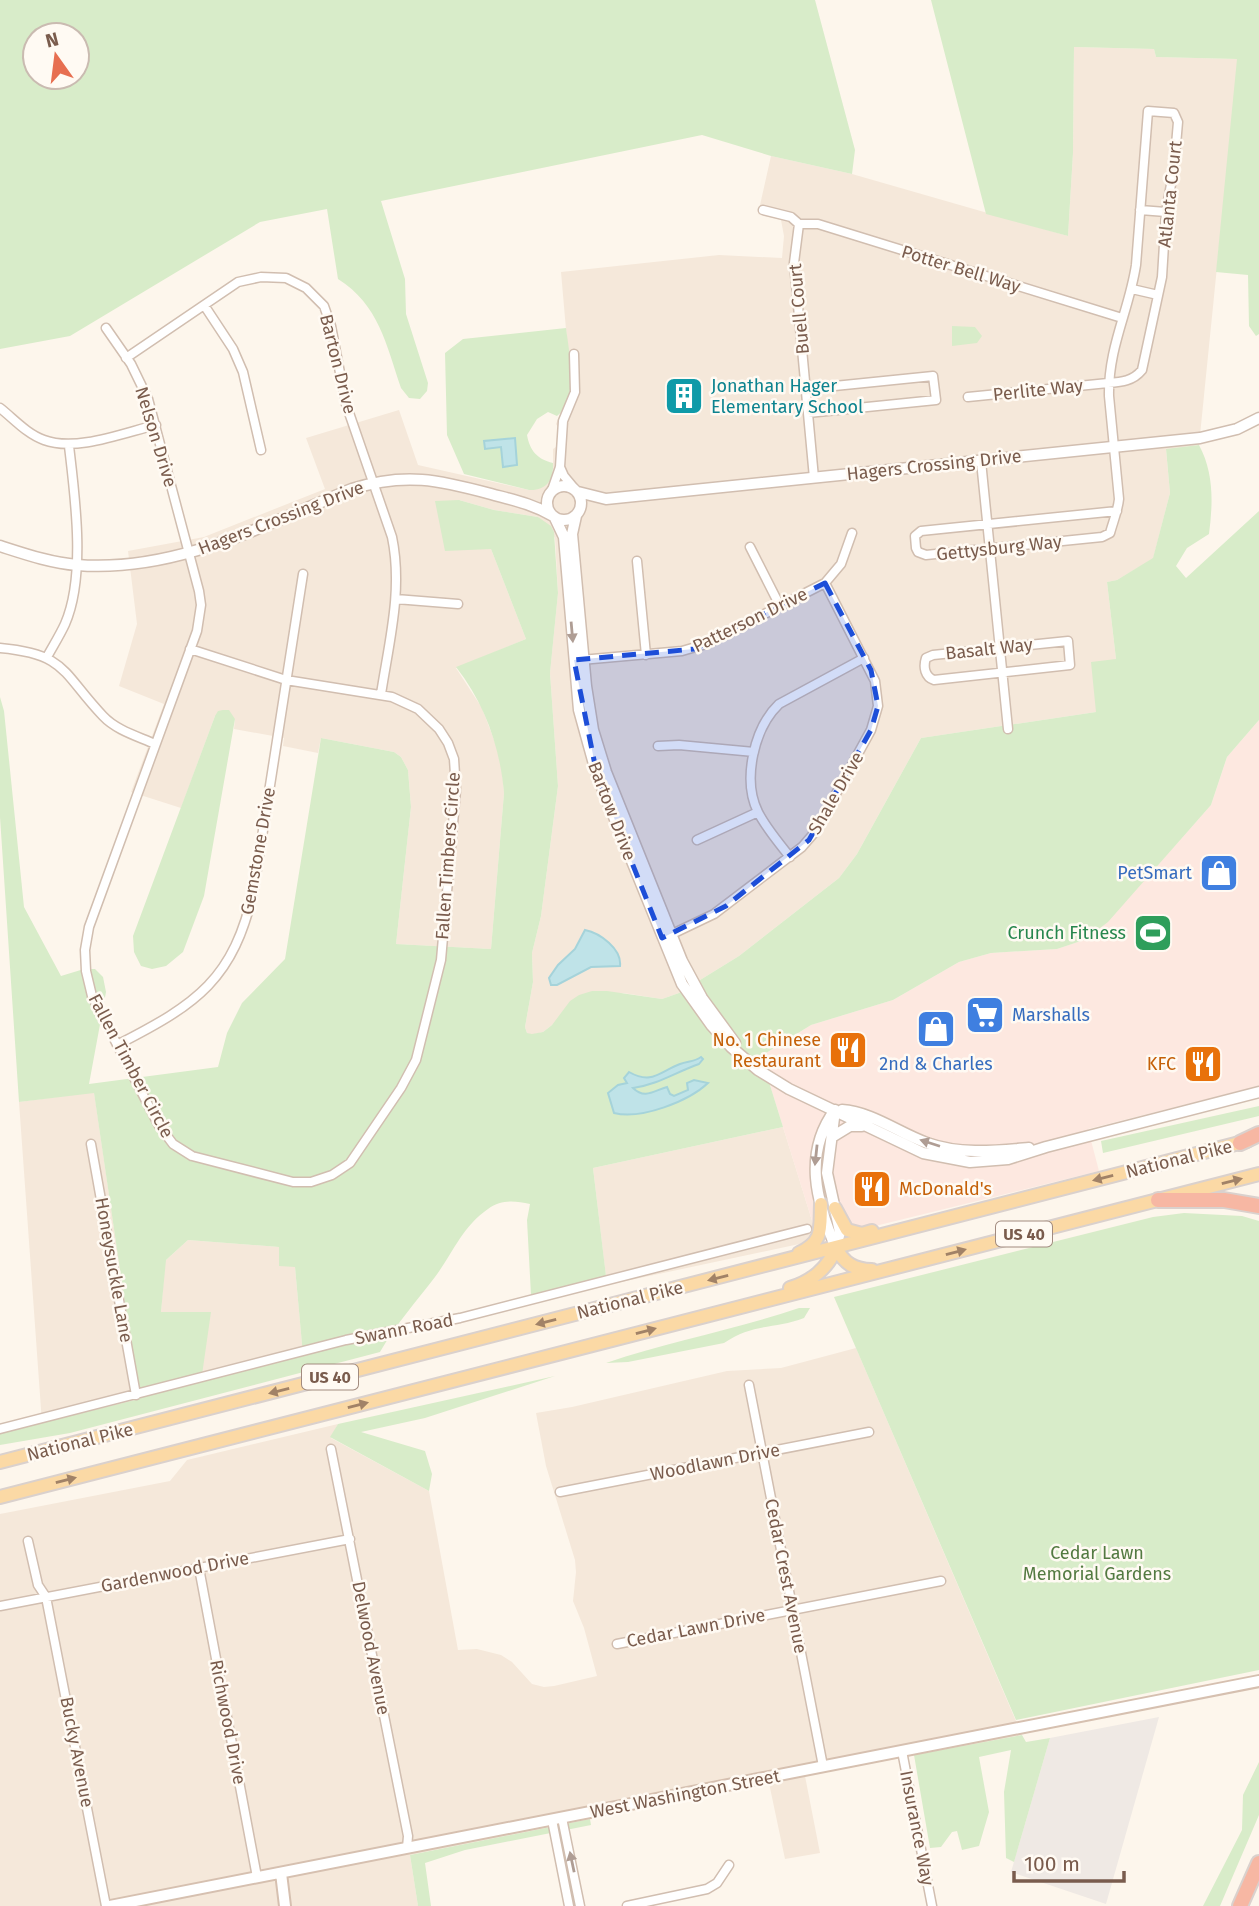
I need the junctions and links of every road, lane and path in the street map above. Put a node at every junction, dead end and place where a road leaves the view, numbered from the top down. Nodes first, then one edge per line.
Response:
1 (762, 210) dead end
2 (1140, 210) junction
3 (1166, 212) junction
4 (799, 224) junction
5 (1132, 289) junction
6 (1158, 295) junction
7 (204, 305) junction
8 (1122, 318) junction
9 (106, 328) dead end
10 (574, 354) dead end
11 (126, 358) junction
12 (1108, 383) junction
13 (806, 389) junction
14 (968, 397) dead end
15 (0, 408) edge
16 (808, 413) junction
17 (1259, 418) edge
18 (156, 425) junction
19 (69, 446) junction
20 (1114, 446) junction
21 (261, 450) dead end
22 (981, 461) junction
23 (561, 467) junction
24 (814, 478) junction
25 (373, 482) junction
26 (576, 490) junction
27 (551, 492) junction
28 (606, 499) junction
29 (521, 501) junction
30 (1117, 511) junction
31 (577, 515) junction
32 (554, 517) junction
33 (987, 524) junction
34 (852, 533) dead end
35 (0, 546) edge
36 (750, 547) dead end
37 (989, 549) junction
38 (189, 554) junction
39 (638, 561) dead end
40 (76, 565) junction
41 (303, 574) dead end
42 (825, 583) junction
43 (396, 599) junction
44 (458, 604) dead end
45 (780, 606) junction
46 (0, 648) edge
47 (1000, 648) junction
48 (190, 649) junction
49 (646, 655) junction
50 (47, 657) junction
51 (864, 658) junction
52 (579, 660) junction
53 (1003, 673) junction
54 (286, 680) junction
55 (381, 694) junction
56 (1008, 729) dead end
57 (155, 744) junction
58 (659, 746) dead end
59 (754, 752) junction
60 (758, 812) junction
61 (697, 840) dead end
62 (790, 857) junction
63 (667, 937) junction
64 (440, 960) joint
65 (117, 1045) junction
66 (1259, 1093) edge
67 (835, 1110) junction
68 (867, 1128) junction
69 (1259, 1136) edge
70 (832, 1137) junction
71 (1240, 1143) joint
72 (92, 1144) dead end
73 (1046, 1147) junction
74 (1259, 1174) edge
75 (1059, 1190) junction
76 (1158, 1199) junction
77 (821, 1204) junction
78 (1259, 1206) edge
79 (835, 1208) junction
80 (807, 1228) dead end
81 (836, 1248) junction
82 (776, 1263) junction
83 (890, 1269) junction
84 (701, 1317) junction
85 (749, 1385) dead end
86 (136, 1395) junction
87 (0, 1429) edge
88 (869, 1432) dead end
89 (331, 1448) dead end
90 (762, 1453) junction
91 (0, 1462) edge
92 (560, 1492) dead end
93 (0, 1497) edge
94 (350, 1539) junction
95 (28, 1541) dead end
96 (199, 1568) junction
97 (941, 1581) dead end
98 (46, 1597) junction
99 (0, 1606) edge
100 (792, 1610) junction
101 (617, 1644) dead end
102 (1259, 1681) edge
103 (902, 1751) junction
104 (823, 1766) junction
105 (557, 1819) junction
106 (408, 1848) junction
107 (1259, 1863) edge
108 (729, 1865) dead end
109 (281, 1872) junction
110 (257, 1877) junction
111 (667, 1902) edge
112 (108, 1906) edge
113 (285, 1906) edge
114 (569, 1906) edge
115 (580, 1906) edge
116 (627, 1906) edge
117 (932, 1906) edge
118 (1240, 1906) edge

1 - 4 street, Potter Bell Way
2 - 3 street
2 - 3 street, Atlanta Court
2 - 5 street, Atlanta Court
3 - 6 street, Atlanta Court
4 - 8 street, Potter Bell Way
4 - 13 street, Buell Court
5 - 6 street
5 - 8 street, Atlanta Court
6 - 12 street, Atlanta Court
7 - 11 street, Barton Drive
7 - 21 street
7 - 25 street, Barton Drive
8 - 12 street, Atlanta Court
9 - 11 street, Nelson Drive
10 - 23 street
11 - 18 street, Nelson Drive
12 - 14 street, Perlite Way
12 - 20 street, Atlanta Court
13 - 16 street, Buell Court
13 - 16 street
15 - 19 street
16 - 24 street, Buell Court
17 - 20 street, Hagers Crossing Drive
18 - 19 street
18 - 38 street, Nelson Drive
19 - 40 street
20 - 22 street, Hagers Crossing Drive
20 - 30 street
22 - 24 street, Hagers Crossing Drive
22 - 33 street
23 - 26 street
23 - 27 street
24 - 28 street, Hagers Crossing Drive
25 - 29 street, Hagers Crossing Drive
25 - 38 street, Hagers Crossing Drive
25 - 43 street, Barton Drive
26 - 27 street
26 - 28 street, Hagers Crossing Drive
26 - 31 street
27 - 29 street, Hagers Crossing Drive
27 - 32 street
28 - 31 street, Hagers Crossing Drive
29 - 32 street, Hagers Crossing Drive
30 - 33 street, Gettysburg Way
30 - 37 street, Gettysburg Way
31 - 32 street
31 - 52 street, Bartow Drive
32 -> 52 street, Bartow Drive
33 - 37 street
33 - 37 street, Gettysburg Way
34 - 42 street, Patterson Drive
35 - 40 street, Hagers Crossing Drive
36 - 45 street
37 - 47 street
38 - 40 street, Hagers Crossing Drive
38 - 48 street
39 - 49 street
40 - 50 street
41 - 54 street, Gemstone Drive
42 - 45 street, Patterson Drive
42 - 51 street, Shale Drive
43 - 44 street
43 - 55 street, Barton Drive
45 - 49 street, Patterson Drive
46 - 50 street
47 - 53 street
47 - 53 street, Basalt Way
47 - 53 street, Basalt Way
48 - 54 street, Fallen Timbers Circle
48 - 57 street
49 - 52 street, Patterson Drive
50 - 57 street
51 - 59 street
51 - 62 street, Shale Drive
52 - 63 street, Bartow Drive
53 - 56 street
54 - 55 street, Fallen Timbers Circle
54 - 65 street, Gemstone Drive
55 - 64 street, Fallen Timbers Circle
57 - 65 street, Fallen Timber Circle
58 - 59 street
59 - 60 street
60 - 61 street
60 - 62 street
62 - 63 street, Shale Drive
63 - 67 street, Bartow Drive
64 - 65 street, Fallen Timber Circle
66 - 73 street
67 - 68 street
67 - 70 street
73 -> 67 street
67 -> 77 street
68 - 70 street
68 - 73 street
69 - 71 highway
70 - 79 street
71 -> 75 main road, National Pike / US 40
72 - 86 street, Honeysuckle Lane
76 -> 74 main road, National Pike / US 40
75 - 79 main road
75 - 81 main road, National Pike / US 40
76 - 78 highway
83 -> 76 main road, National Pike / US 40
77 - 81 street
77 - 82 main road
79 - 81 street
80 - 86 street, Swann Road
81 - 82 main road, National Pike / US 40
81 - 83 main road
81 - 84 main road
82 -> 91 main road, National Pike / US 40
83 - 84 main road, National Pike / US 40
93 -> 84 main road, National Pike / US 40
85 - 90 street, Cedar Crest Avenue
86 - 87 street, Swann Road
88 - 90 street, Woodlawn Drive
89 - 94 street, Delwood Avenue
90 - 92 street, Woodlawn Drive
90 - 100 street, Cedar Crest Avenue
94 - 96 street, Gardenwood Drive
94 - 106 street, Delwood Avenue
95 - 98 street, Bucky Avenue
96 - 98 street, Gardenwood Drive
96 - 110 street, Richwood Drive
97 - 100 street, Cedar Lawn Drive
98 - 99 street, Gardenwood Drive
98 - 112 street, Bucky Avenue
100 - 101 street, Cedar Lawn Drive
100 - 104 street, Cedar Crest Avenue
102 - 103 main road, West Washington Street
103 - 104 main road, West Washington Street
103 - 117 street, Insurance Way
104 - 105 main road, West Washington Street
105 - 106 main road, West Washington Street
105 - 114 street
115 -> 105 street
106 - 109 main road, West Washington Street
107 - 118 highway
108 - 111 street
109 - 110 main road, West Washington Street
109 - 113 main road
110 - 112 main road, West Washington Street
111 - 116 street

